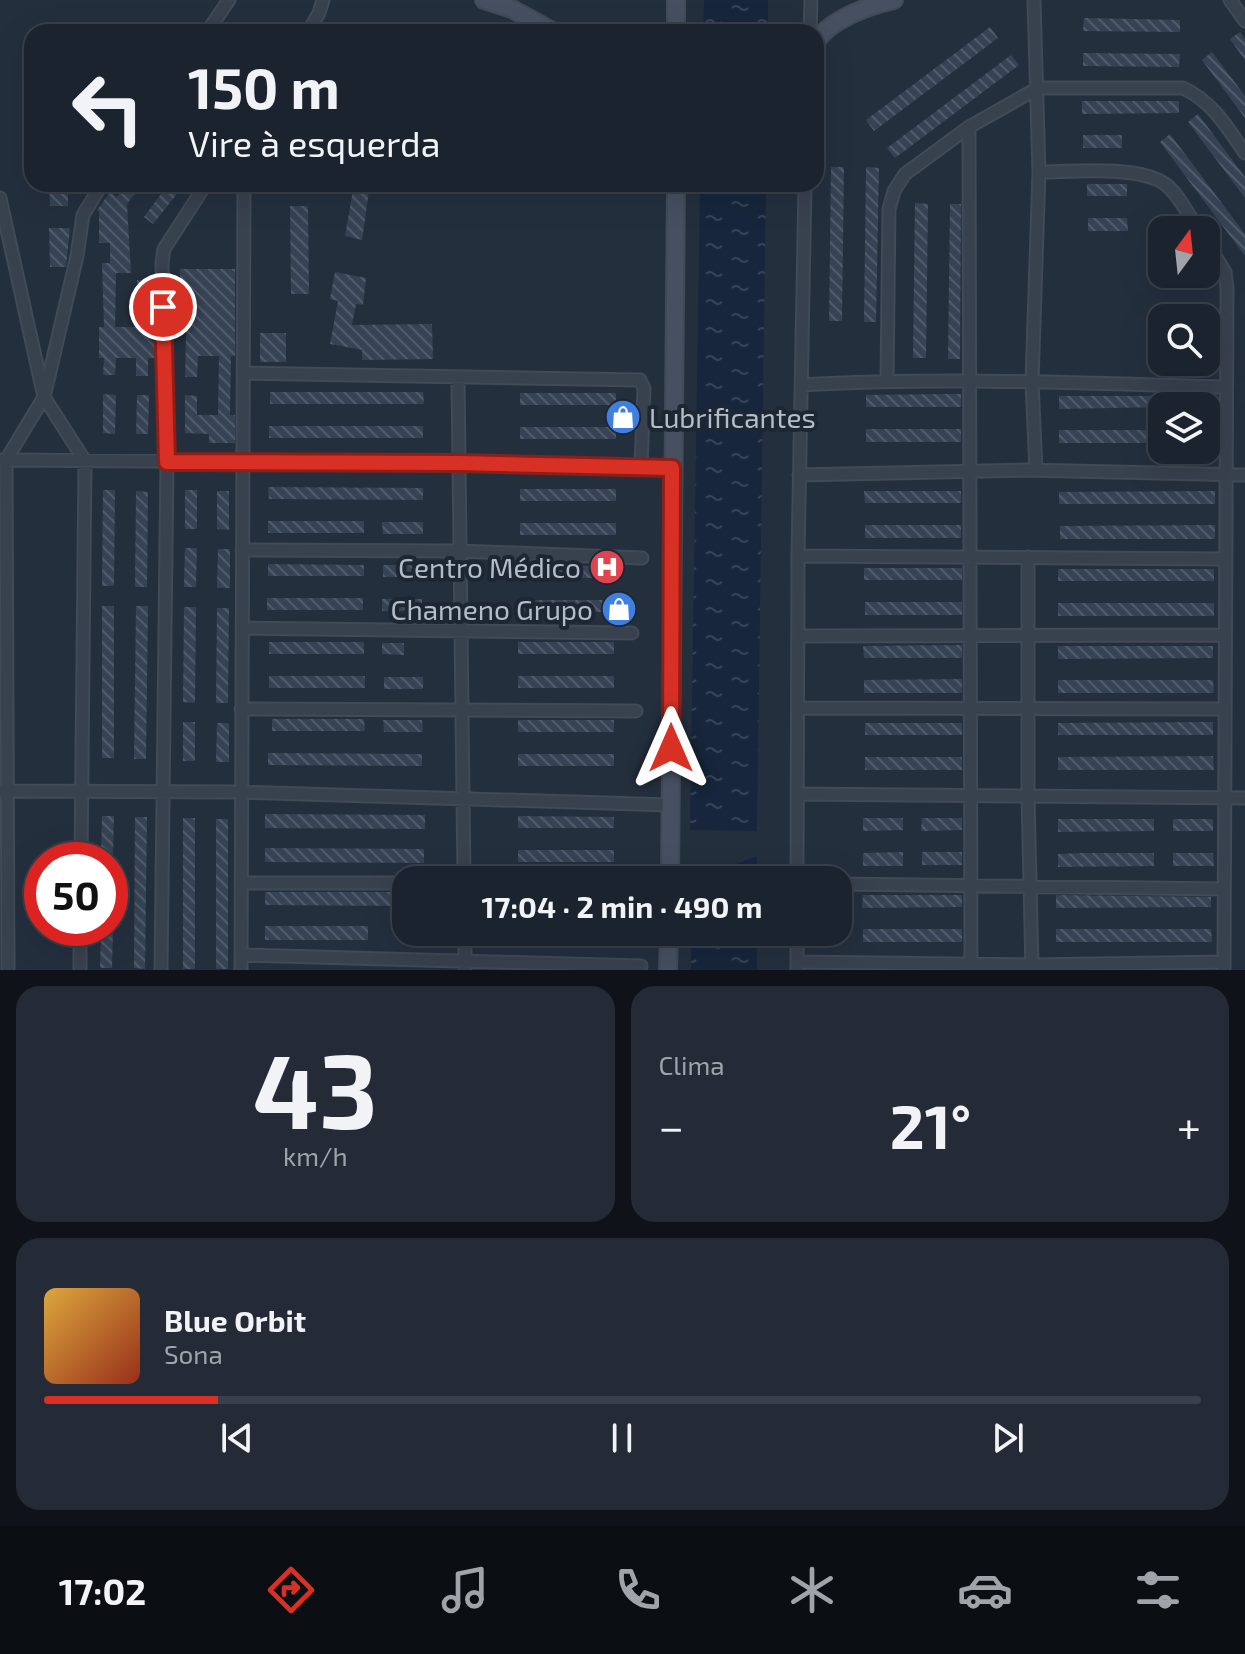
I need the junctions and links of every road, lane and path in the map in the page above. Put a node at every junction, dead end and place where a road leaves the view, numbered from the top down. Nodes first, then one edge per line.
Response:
1 (229, 0) edge
2 (323, 0) edge
3 (484, 0) edge
4 (676, 0) edge
5 (811, 0) edge
6 (894, 0) edge
7 (1034, 0) edge
8 (1230, 0) edge
9 (1245, 21) edge
10 (212, 24) edge
11 (313, 24) edge
12 (539, 24) edge
13 (676, 24) edge
14 (810, 24) edge
15 (824, 32) edge
16 (1038, 88) junction
17 (969, 127) junction
18 (1245, 153) edge
19 (1039, 172) junction
20 (97, 192) edge
21 (201, 192) edge
22 (244, 192) edge
23 (675, 192) edge
24 (805, 192) edge
25 (0, 198) edge
26 (1189, 216) edge
27 (1220, 264) edge
28 (243, 373) junction
29 (458, 377) junction
30 (887, 380) junction
31 (969, 380) junction
32 (1032, 382) junction
33 (801, 385) junction
34 (1225, 387) junction
35 (44, 397) junction
36 (3, 460) edge
37 (85, 461) junction
38 (242, 461) junction
39 (167, 462) junction
40 (459, 463) junction
41 (641, 466) junction
42 (672, 468) junction
43 (1036, 470) junction
44 (969, 471) junction
45 (1224, 474) junction
46 (799, 475) junction
47 (1245, 475) edge
48 (242, 550) junction
49 (460, 551) junction
50 (798, 556) junction
51 (970, 557) junction
52 (1028, 557) junction
53 (642, 558) dead end
54 (1226, 559) junction
55 (242, 628) junction
56 (461, 630) junction
57 (632, 633) dead end
58 (970, 635) junction
59 (1028, 635) junction
60 (1224, 635) junction
61 (798, 636) junction
62 (798, 708) junction
63 (241, 709) junction
64 (970, 709) junction
65 (1028, 709) junction
66 (1224, 709) junction
67 (461, 710) junction
68 (636, 711) dead end
69 (3, 791) edge
70 (81, 792) junction
71 (163, 792) junction
72 (241, 792) junction
73 (797, 794) junction
74 (970, 796) junction
75 (1028, 796) junction
76 (463, 798) junction
77 (1223, 798) junction
78 (1245, 798) edge
79 (671, 805) junction
80 (81, 842) edge
81 (464, 866) edge
82 (670, 866) edge
83 (797, 866) edge
84 (241, 883) junction
85 (392, 883) edge
86 (852, 884) edge
87 (1030, 885) junction
88 (970, 886) junction
89 (1224, 889) junction
90 (80, 946) edge
91 (669, 946) edge
92 (241, 955) junction
93 (465, 965) edge
94 (641, 966) dead end
95 (797, 966) edge
96 (971, 966) edge
97 (1224, 966) edge
98 (1032, 967) edge
99 (8, 970) edge
100 (80, 970) edge
101 (161, 970) edge
102 (241, 970) edge
103 (668, 970) edge

1 - 10 street
2 - 11 street
3 - 12 main road
4 - 13 main road
5 - 14 street
6 - 15 main road
7 - 16 street
8 - 9 street
16 - 17 street
16 - 18 street
16 - 19 street
17 - 30 street
17 - 31 street
19 - 26 street
19 - 32 street
20 - 35 street
21 - 39 street
22 - 28 street
23 - 42 main road
24 - 33 street
25 - 35 street
27 - 34 street
28 - 29 street
28 - 38 street
29 - 40 street
29 - 41 street
30 - 31 street
30 - 33 street
31 - 32 street
31 - 44 street
32 - 34 street
32 - 43 street
33 - 46 street
34 - 45 street
35 - 36 street
35 - 37 street
36 - 37 street
36 - 69 street
37 - 39 street
37 - 70 street
38 - 39 street
38 - 40 street
38 - 48 street
39 - 71 street
40 - 41 street
40 - 49 street
41 - 42 street
42 - 79 main road
43 - 44 street
43 - 45 street
44 - 46 street
44 - 51 street
45 - 47 street
45 - 54 street
46 - 50 street
48 - 49 street
48 - 55 street
49 - 53 street
49 - 56 street
50 - 51 street
50 - 61 street
51 - 52 street
51 - 58 street
52 - 54 street
52 - 59 street
54 - 60 street
55 - 56 street
55 - 63 street
56 - 57 street
56 - 67 street
58 - 59 street
58 - 61 street
58 - 64 street
59 - 60 street
59 - 65 street
60 - 66 street
61 - 62 street
62 - 64 street
62 - 73 street
63 - 67 street
63 - 72 street
64 - 65 street
64 - 74 street
65 - 66 street
65 - 75 street
66 - 77 street
67 - 68 street
67 - 76 street
69 - 70 street
69 - 99 street
70 - 71 street
70 - 80 street
71 - 72 street
71 - 101 street
72 - 76 street
72 - 84 street
73 - 74 street
73 - 83 street
74 - 75 street
74 - 88 street
75 - 77 street
75 - 87 street
76 - 79 street
76 - 81 street
77 - 78 street
77 - 89 street
79 - 82 main road
84 - 85 street
84 - 92 street
86 - 88 street
87 - 88 street
87 - 89 street
87 - 98 street
88 - 96 street
89 - 97 street
90 - 100 street
91 - 103 main road
92 - 93 street
92 - 102 street
93 - 94 street
95 - 96 street
96 - 98 street
97 - 98 street

